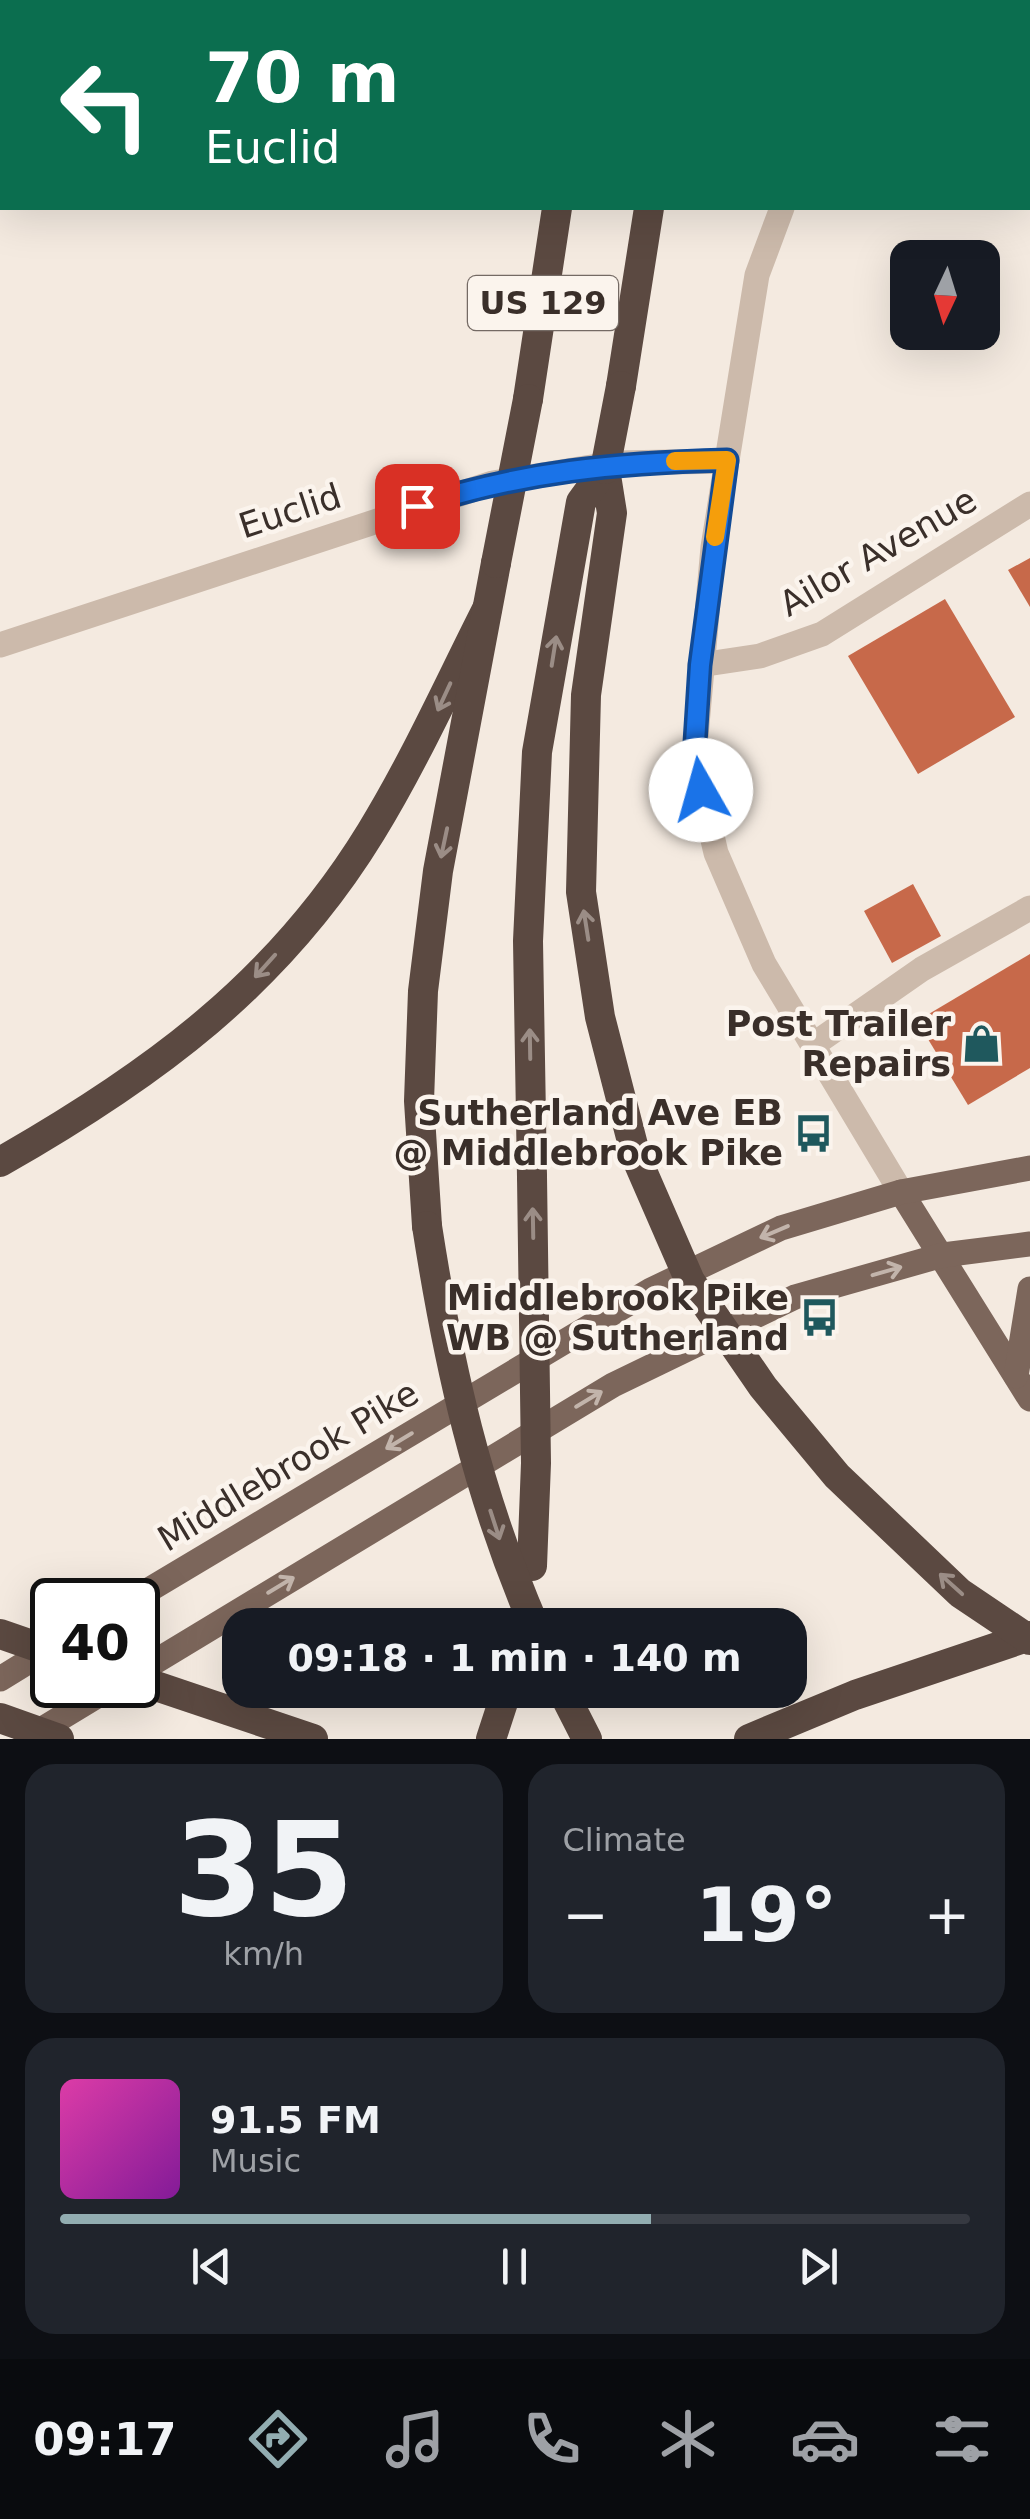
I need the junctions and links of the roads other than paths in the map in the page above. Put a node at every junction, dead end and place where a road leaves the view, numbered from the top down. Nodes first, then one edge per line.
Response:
1 (558, 210) edge
2 (649, 210) edge
3 (781, 210) edge
4 (727, 460) junction
5 (605, 469) junction
6 (1030, 504) edge
7 (487, 609) junction
8 (0, 645) edge
9 (700, 665) junction
10 (1030, 908) edge
11 (813, 1045) junction
12 (73, 1121) junction
13 (0, 1143) edge
14 (0, 1162) edge
15 (1030, 1168) edge
16 (901, 1192) junction
17 (1030, 1244) edge
18 (943, 1255) junction
19 (1030, 1288) edge
20 (1016, 1376) junction
21 (1030, 1399) edge
22 (160, 1583) edge
23 (525, 1608) edge
24 (527, 1608) edge
25 (0, 1620) edge
26 (0, 1634) edge
27 (30, 1636) edge
28 (1030, 1638) edge
29 (30, 1642) edge
30 (160, 1659) edge
31 (30, 1661) edge
32 (0, 1679) edge
33 (160, 1688) edge
34 (77, 1708) edge
35 (501, 1708) edge
36 (571, 1708) edge
37 (0, 1718) edge
38 (26, 1739) edge
39 (59, 1739) edge
40 (312, 1739) edge
41 (491, 1739) edge
42 (587, 1739) edge
43 (749, 1739) edge

1 - 7 highway, US 129, bridge
2 - 5 highway, US 129, bridge
3 - 4 street
4 - 8 street, Euclid
4 - 9 street
23 -> 5 highway, bridge
28 -> 5 highway, bridge
6 - 9 street, Ailor Avenue
7 -> 12 highway
7 -> 24 highway, bridge
9 - 11 street
10 - 11 street
11 - 16 street
12 - 13 highway
12 - 14 highway
15 - 16 main road, Middlebrook Pike
16 - 18 main road
16 -> 22 main road, Middlebrook Pike
17 - 18 main road
18 - 20 main road
30 -> 18 main road
19 - 20 main road
20 - 21 main road
25 - 27 highway
26 - 29 highway, bridge
28 - 43 highway
31 - 32 main road
33 - 40 highway
34 - 38 main road
35 - 41 highway
36 - 42 highway
37 - 39 highway, bridge

